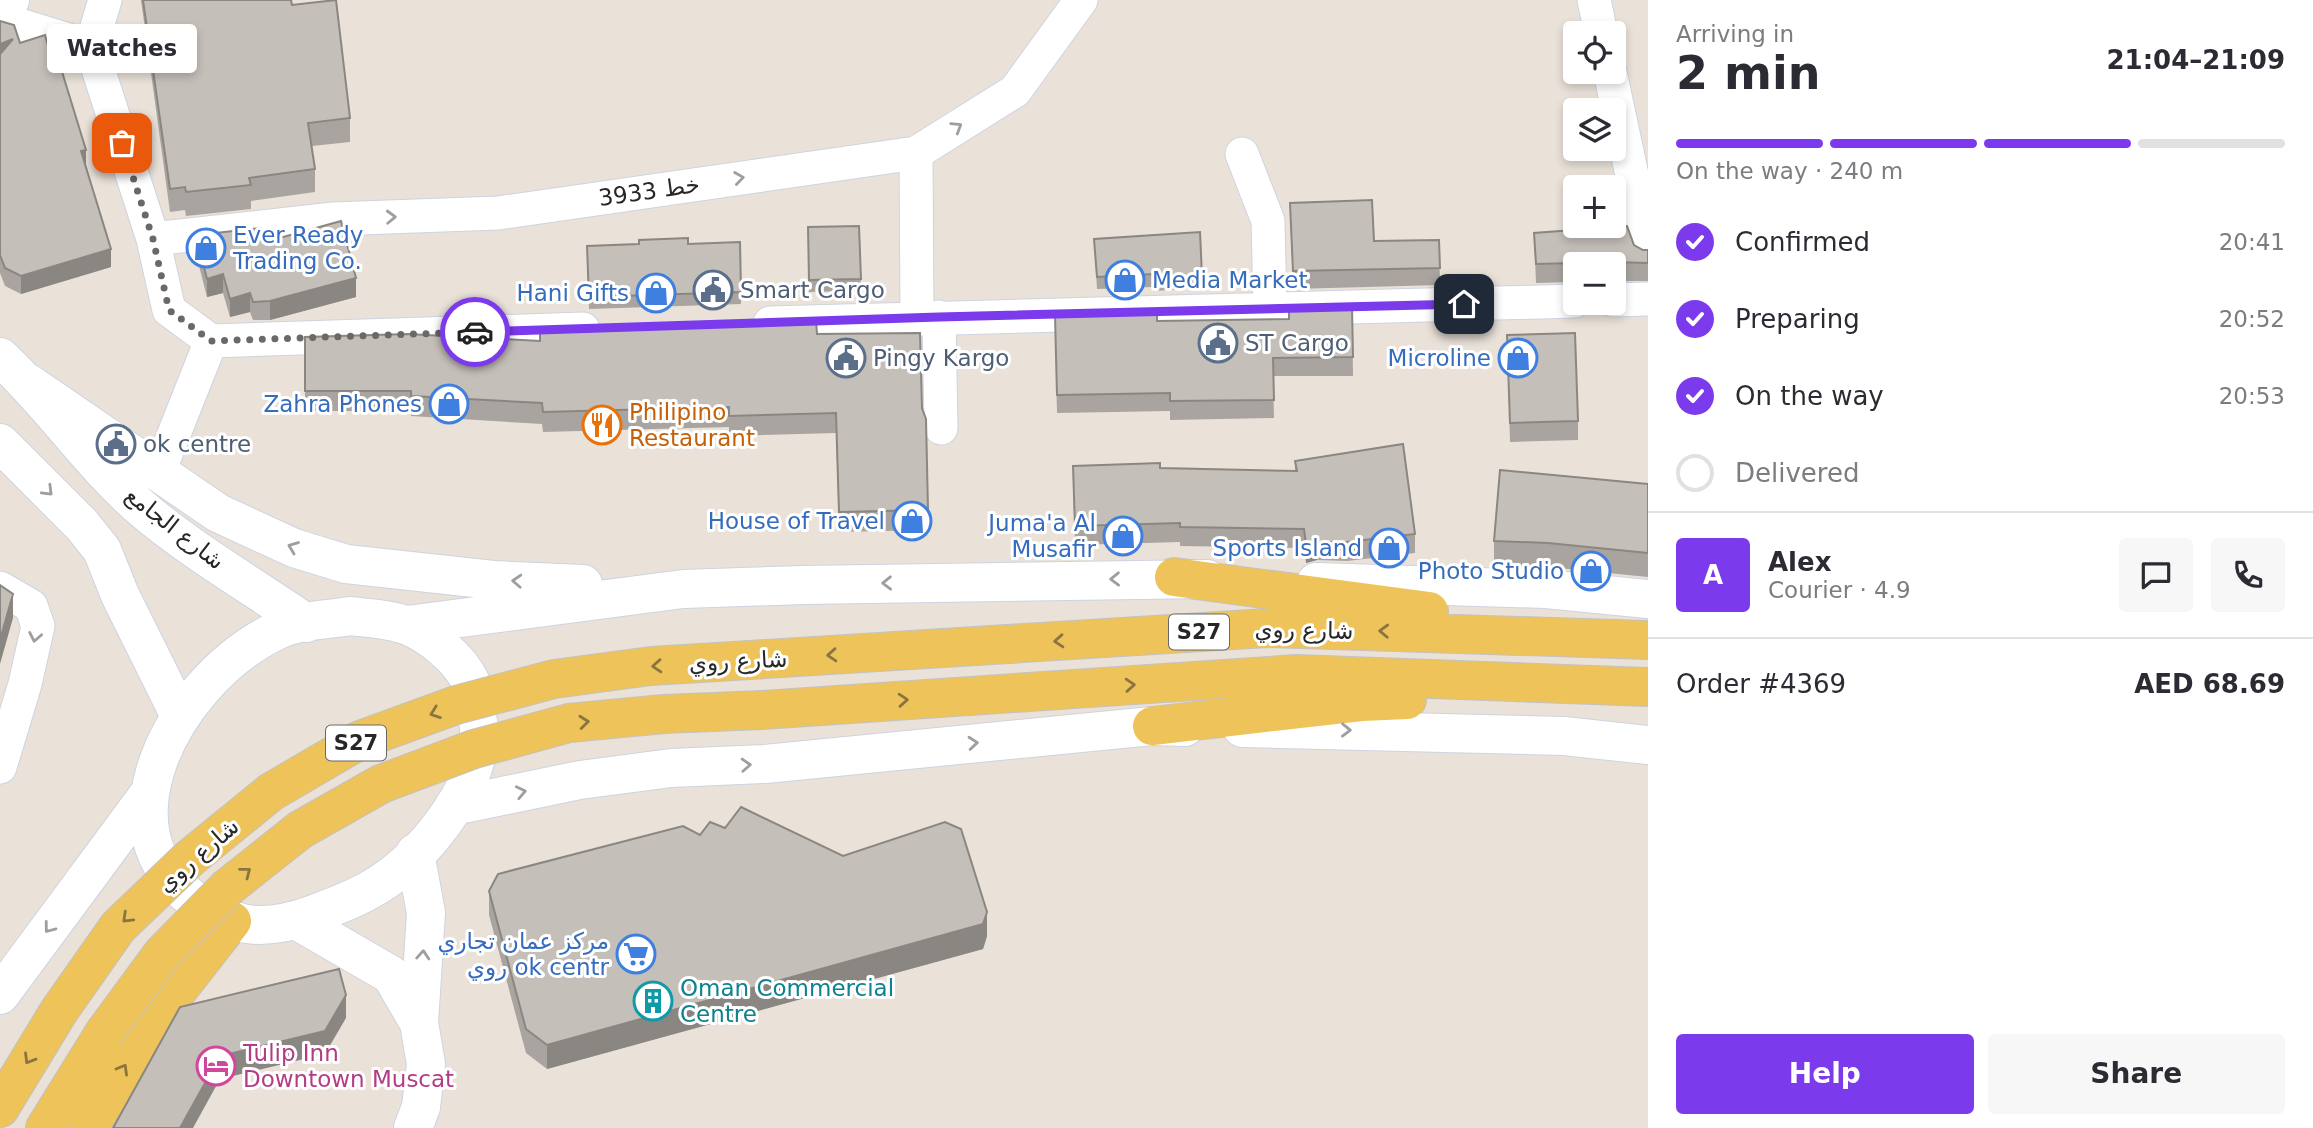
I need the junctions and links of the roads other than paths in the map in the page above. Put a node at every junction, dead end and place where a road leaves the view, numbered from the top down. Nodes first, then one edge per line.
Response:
1 (10, 0) edge
2 (105, 0) edge
3 (1081, 0) edge
4 (1594, 0) edge
5 (0, 4) edge
6 (0, 19) edge
7 (1598, 21) edge
8 (91, 47) junction
9 (1613, 84) edge
10 (916, 153) junction
11 (1242, 154) dead end
12 (153, 239) junction
13 (1648, 250) edge
14 (1648, 299) edge
15 (1626, 300) edge
16 (1563, 301) edge
17 (1270, 309) junction
18 (928, 318) junction
19 (737, 324) edge
20 (612, 328) edge
21 (211, 341) junction
22 (0, 357) edge
23 (28, 383) junction
24 (941, 428) dead end
25 (0, 443) edge
26 (158, 474) junction
27 (1174, 578) junction
28 (0, 588) edge
29 (683, 589) junction
30 (1648, 599) edge
31 (306, 623) junction
32 (407, 625) junction
33 (1647, 639) edge
34 (1644, 687) edge
35 (180, 716) junction
36 (1152, 726) junction
37 (1648, 745) edge
38 (0, 767) edge
39 (148, 795) junction
40 (454, 806) junction
41 (415, 853) junction
42 (232, 920) junction
43 (296, 920) junction
44 (0, 995) edge
45 (419, 1023) junction
46 (0, 1108) edge
47 (45, 1128) edge
48 (89, 1128) edge
49 (413, 1128) edge

1 - 5 main road
2 - 8 street
10 -> 3 street, 3933 خط
4 - 7 street
6 - 8 street
8 - 12 street
9 - 13 street
12 -> 10 street, 3933 خط
10 - 18 street
11 - 17 street
12 - 21 street
14 - 15 street
16 - 17 street
17 - 18 street
18 - 19 street
18 - 24 street
20 - 21 street
21 - 26 street
22 - 23 main road, شارع الجامع
23 - 26 main road
23 - 31 main road, شارع الجامع
25 -> 35 main road
29 -> 26 main road
27 -> 29 main road
27 - 30 main road
27 - 33 main road
28 -> 38 street
29 - 32 main road
31 - 32 main road
31 - 35 main road
32 - 40 main road
33 -> 46 main road, شارع روي / S27, bridge
34 - 36 main road
47 -> 34 main road, شارع روي / S27, bridge
35 - 39 main road
36 -> 37 main road
40 -> 36 main road
39 - 42 main road
39 -> 44 main road
40 - 41 main road
41 - 43 main road
45 -> 41 main road
42 - 43 main road
48 -> 42 main road
43 - 45 main road
45 - 49 main road

